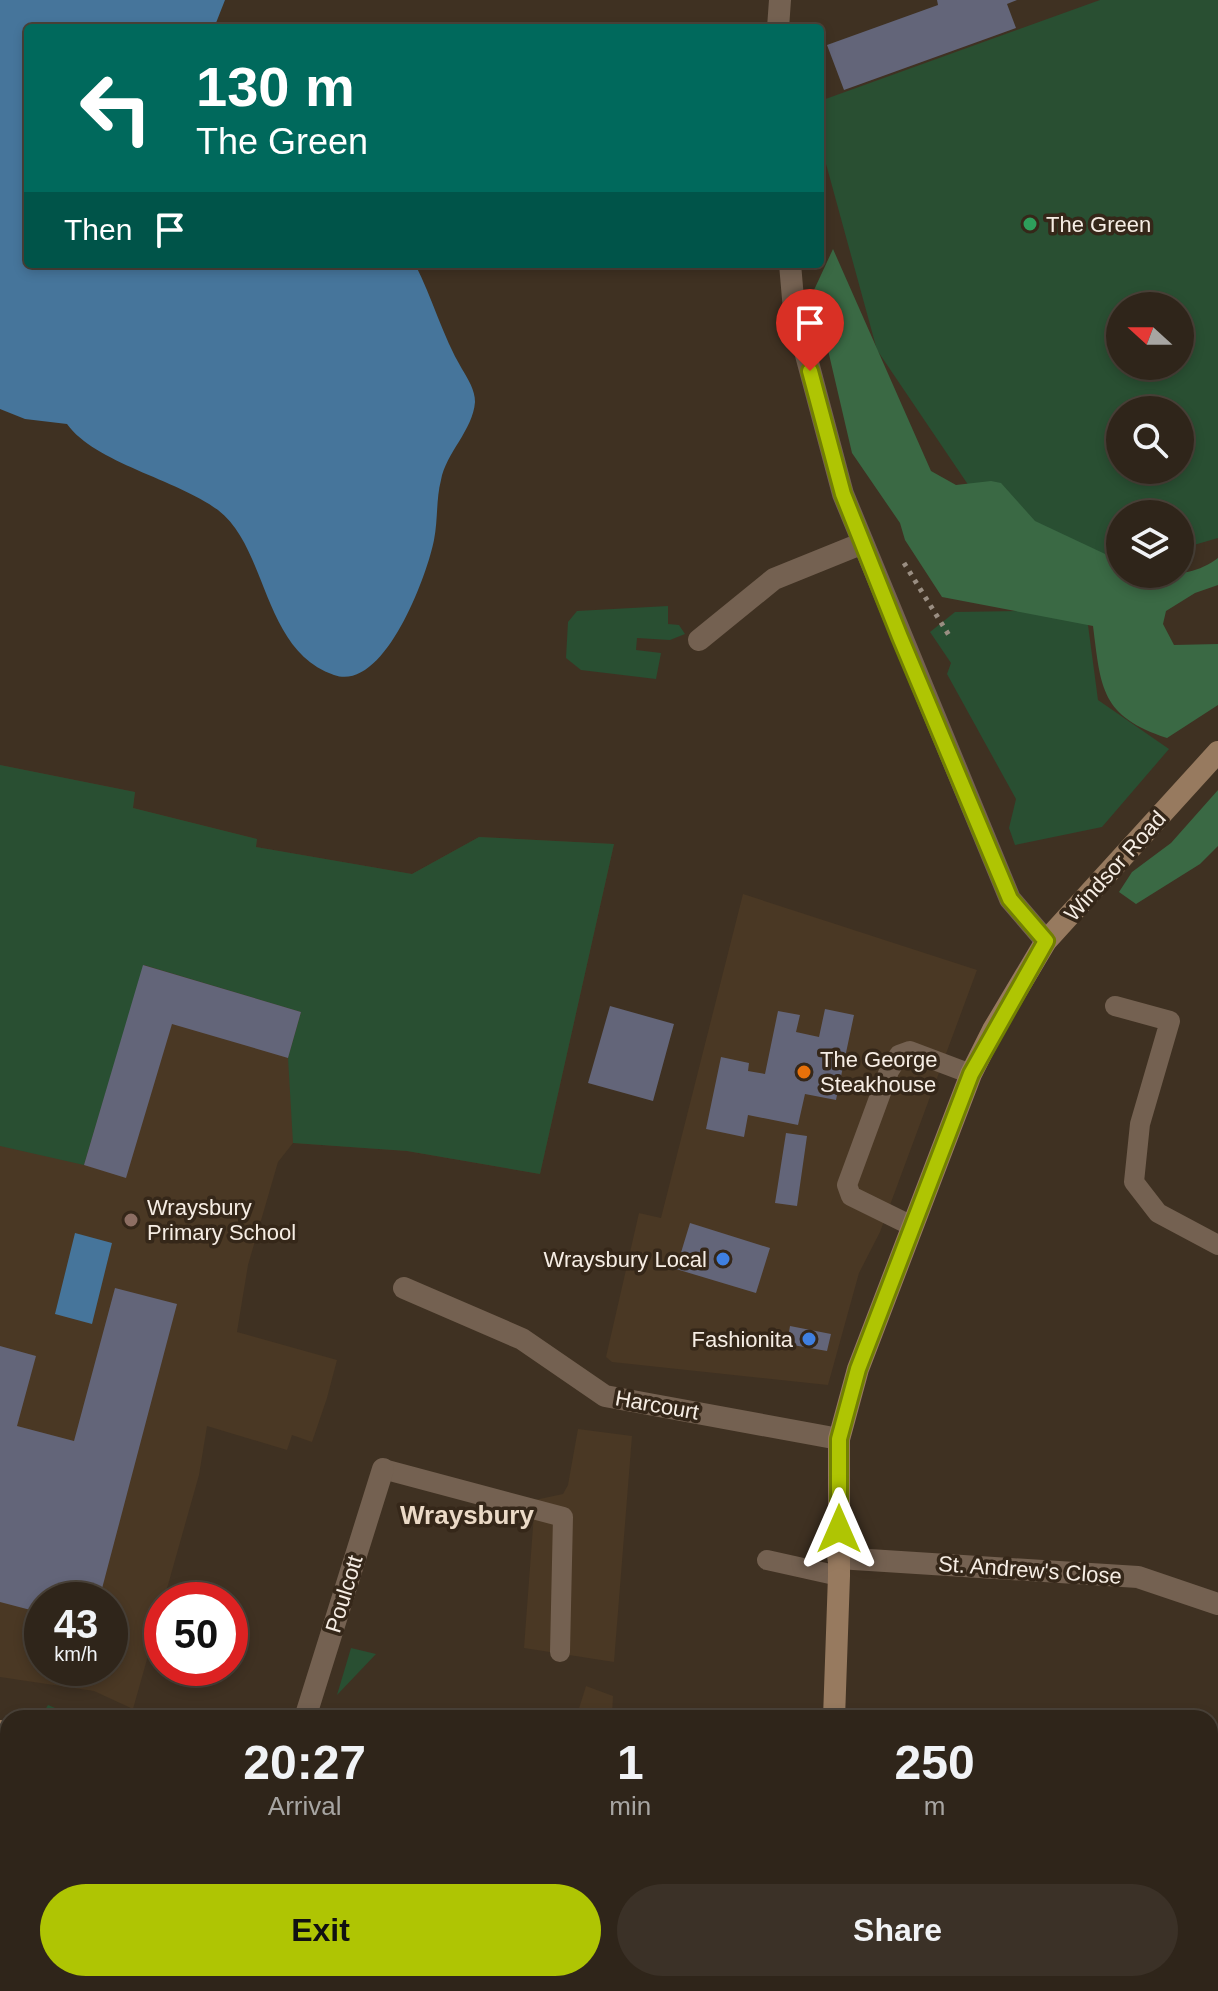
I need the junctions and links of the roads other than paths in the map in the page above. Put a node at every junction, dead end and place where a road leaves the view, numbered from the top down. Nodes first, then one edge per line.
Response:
1 (780, 0) edge
2 (778, 24) edge
3 (790, 268) edge
4 (863, 543) junction
5 (699, 640) dead end
6 (1218, 752) edge
7 (1046, 941) junction
8 (1115, 1006) dead end
9 (971, 1074) junction
10 (912, 1226) junction
11 (1218, 1245) edge
12 (404, 1288) dead end
13 (839, 1439) junction
14 (383, 1469) joint
15 (767, 1560) dead end
16 (839, 1567) junction
17 (1218, 1604) edge
18 (560, 1652) dead end
19 (308, 1710) edge
20 (834, 1710) edge

1 - 2 street
3 - 4 street
4 - 5 street
4 - 7 street
6 - 7 main road, Windsor Road
7 - 9 main road, Windsor Road
8 - 11 lane
9 - 10 main road, Windsor Road
9 - 10 lane
10 - 13 main road, Windsor Road
12 - 13 street, Harcourt
13 - 16 main road, Windsor Road
14 - 18 lane
14 - 19 street, Poulcott
15 - 16 lane
16 - 17 street, St. Andrew's Close
16 - 20 main road, Windsor Road

